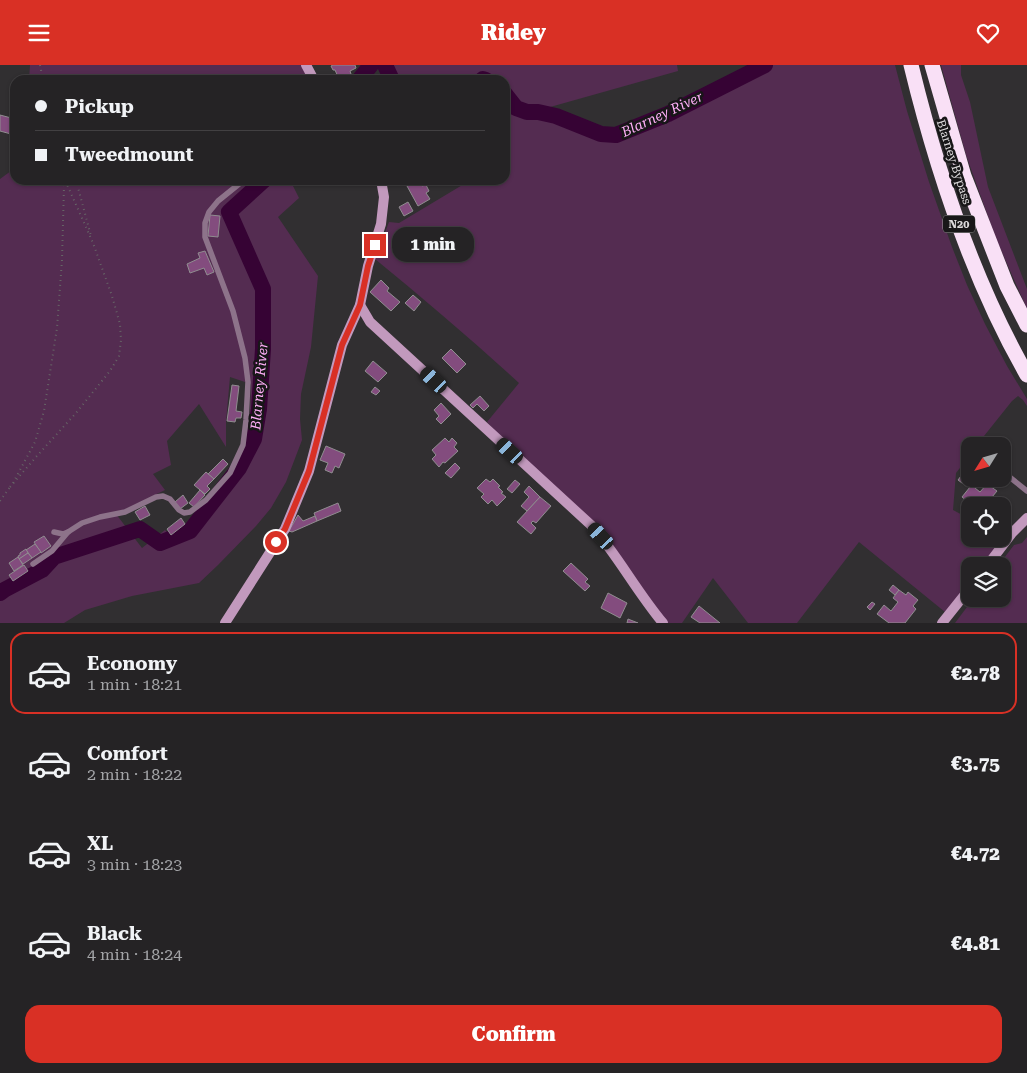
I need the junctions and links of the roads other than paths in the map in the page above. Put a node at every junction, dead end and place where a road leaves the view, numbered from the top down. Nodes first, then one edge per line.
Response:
1 (911, 65) edge
2 (932, 65) edge
3 (238, 185) edge
4 (382, 185) edge
5 (360, 305) junction
6 (1027, 325) edge
7 (1027, 375) edge
8 (1011, 478) edge
9 (1027, 491) edge
10 (1027, 518) edge
11 (54, 532) dead end
12 (68, 532) junction
13 (994, 557) edge
14 (33, 564) dead end
15 (961, 599) edge
16 (225, 623) edge
17 (663, 623) edge
18 (942, 623) edge

1 - 7 highway, Blarney Bypass / N20
2 - 6 highway, Blarney Bypass / N20
3 - 12 lane
4 - 5 street
5 - 16 street
5 - 17 street
8 - 9 lane
10 - 13 street
11 - 12 lane
12 - 14 lane
15 - 18 street

